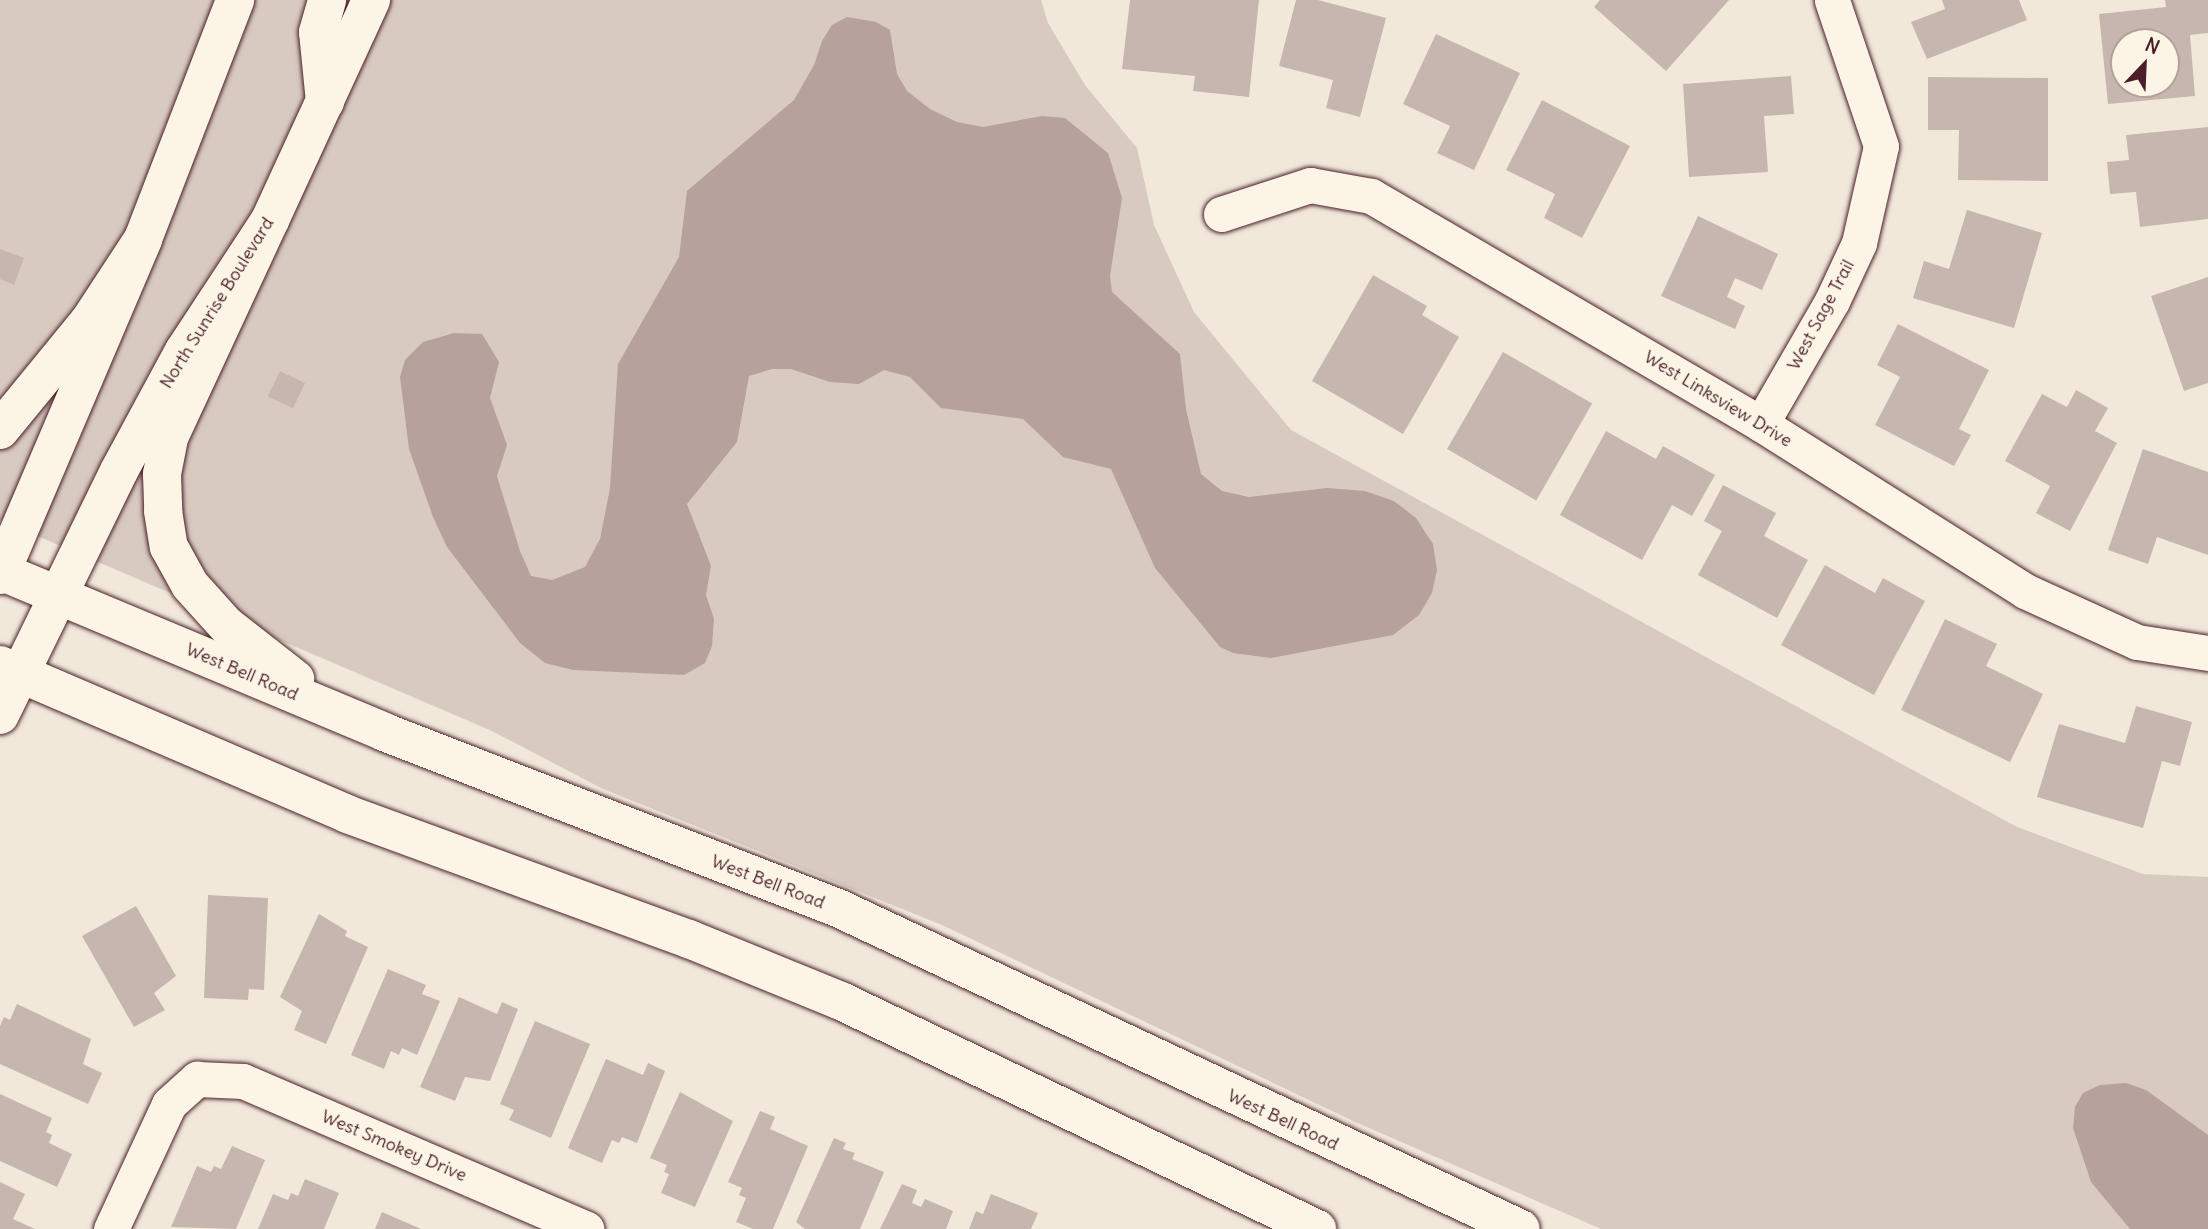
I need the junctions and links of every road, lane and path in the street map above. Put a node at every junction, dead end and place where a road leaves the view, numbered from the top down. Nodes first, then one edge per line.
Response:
1 (235, 0) edge
2 (327, 0) edge
3 (371, 0) edge
4 (1832, 0) edge
5 (325, 107) junction
6 (1221, 214) dead end
7 (270, 220) junction
8 (143, 239) junction
9 (1761, 424) junction
10 (0, 430) edge
11 (1, 573) edge
12 (60, 594) junction
13 (2208, 653) edge
14 (10, 669) edge
15 (338, 713) junction
16 (0, 715) edge
17 (111, 1229) edge
18 (587, 1229) edge
19 (1317, 1229) edge
20 (1521, 1229) edge

1 - 8 main road
2 - 5 main road
3 - 5 main road, North Sunrise Boulevard
4 - 9 street, West Sage Trail
5 - 7 main road, North Sunrise Boulevard
6 - 9 street, West Linksview Drive
7 - 12 main road, North Sunrise Boulevard
7 - 15 main road
8 - 10 main road
8 - 11 main road
9 - 13 street, West Linksview Drive
11 - 12 main road, West Bell Road
12 - 14 main road, North Sunrise Boulevard
12 - 15 main road, West Bell Road
14 - 16 main road, North Sunrise Boulevard
14 - 19 main road
15 - 20 main road, West Bell Road
17 - 18 street, West Smokey Drive

